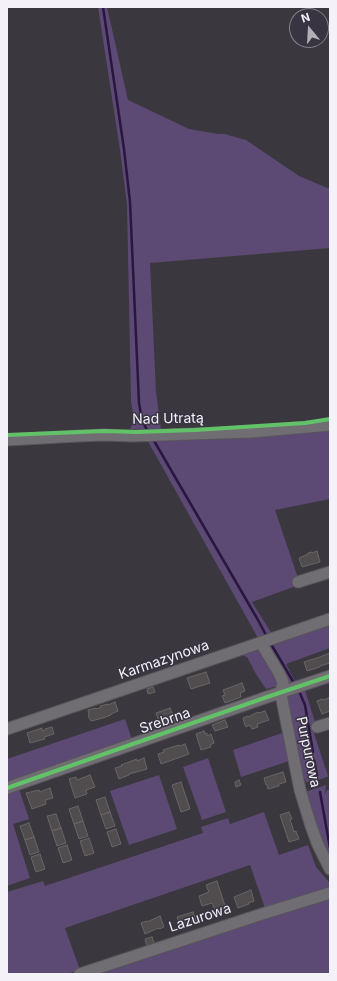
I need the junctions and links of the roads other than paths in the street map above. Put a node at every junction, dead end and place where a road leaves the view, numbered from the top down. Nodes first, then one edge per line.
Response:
1 (330, 425) edge
2 (7, 440) edge
3 (330, 572) edge
4 (298, 582) dead end
5 (330, 619) edge
6 (261, 643) junction
7 (330, 676) edge
8 (281, 693) junction
9 (330, 723) edge
10 (317, 727) dead end
11 (7, 729) edge
12 (7, 788) edge
13 (330, 868) edge
14 (330, 892) edge
15 (80, 974) edge

1 - 2 street, Nad Utratą
3 - 4 street
5 - 6 street, Karmazynowa
6 - 8 street, Purpurowa
6 - 11 street, Karmazynowa
7 - 8 street, Srebrna
8 - 12 street, Srebrna
8 - 13 street, Purpurowa
9 - 10 street
14 - 15 street, Lazurowa

